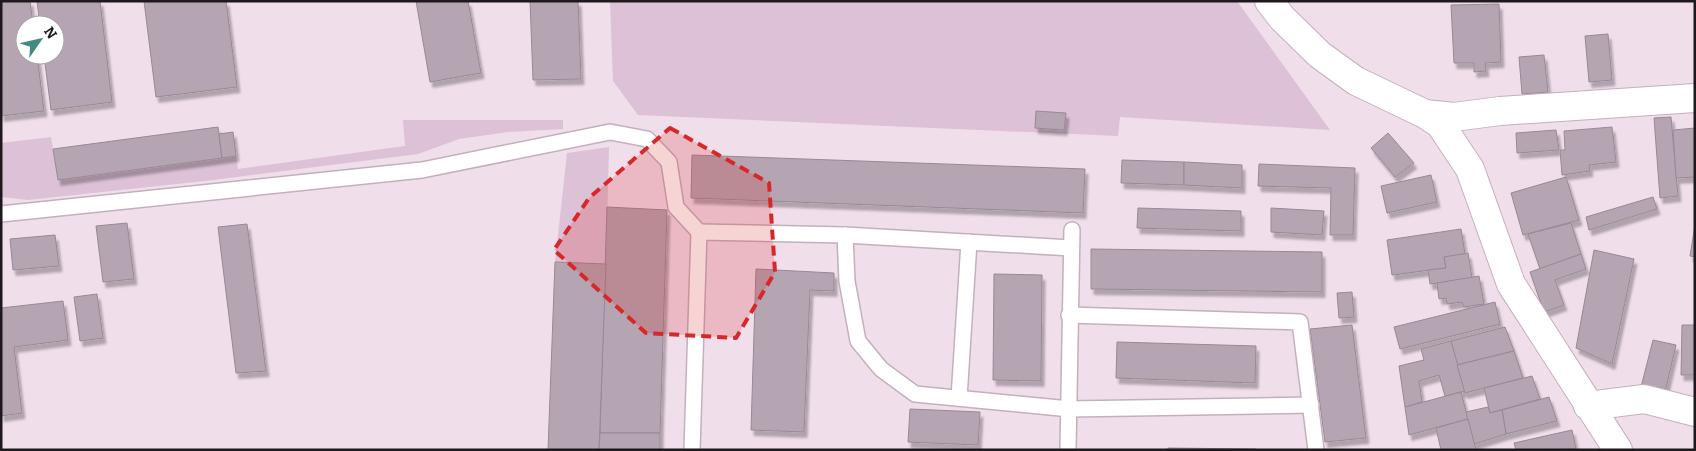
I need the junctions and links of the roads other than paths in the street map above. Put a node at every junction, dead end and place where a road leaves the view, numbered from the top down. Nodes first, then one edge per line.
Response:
1 (1269, 1) edge
2 (1695, 98) edge
3 (1425, 114) junction
4 (1, 214) edge
5 (1072, 230) dead end
6 (698, 232) junction
7 (845, 234) junction
8 (969, 242) junction
9 (1071, 248) junction
10 (1069, 315) junction
11 (959, 398) junction
12 (1311, 405) junction
13 (1588, 406) junction
14 (1070, 409) junction
15 (1695, 412) edge
16 (692, 450) edge
17 (1068, 450) edge
18 (1316, 450) edge
19 (1618, 450) edge

1 - 3 street
2 - 3 street
3 - 13 street
4 - 6 lane
5 - 9 lane
6 - 7 lane
6 - 16 lane
7 - 8 lane
7 - 11 lane
8 - 9 lane
8 - 11 lane
9 - 10 lane
10 - 12 lane
10 - 14 lane
11 - 14 lane
12 - 14 lane
12 - 18 lane
13 - 15 street
13 - 19 street
14 - 17 lane

